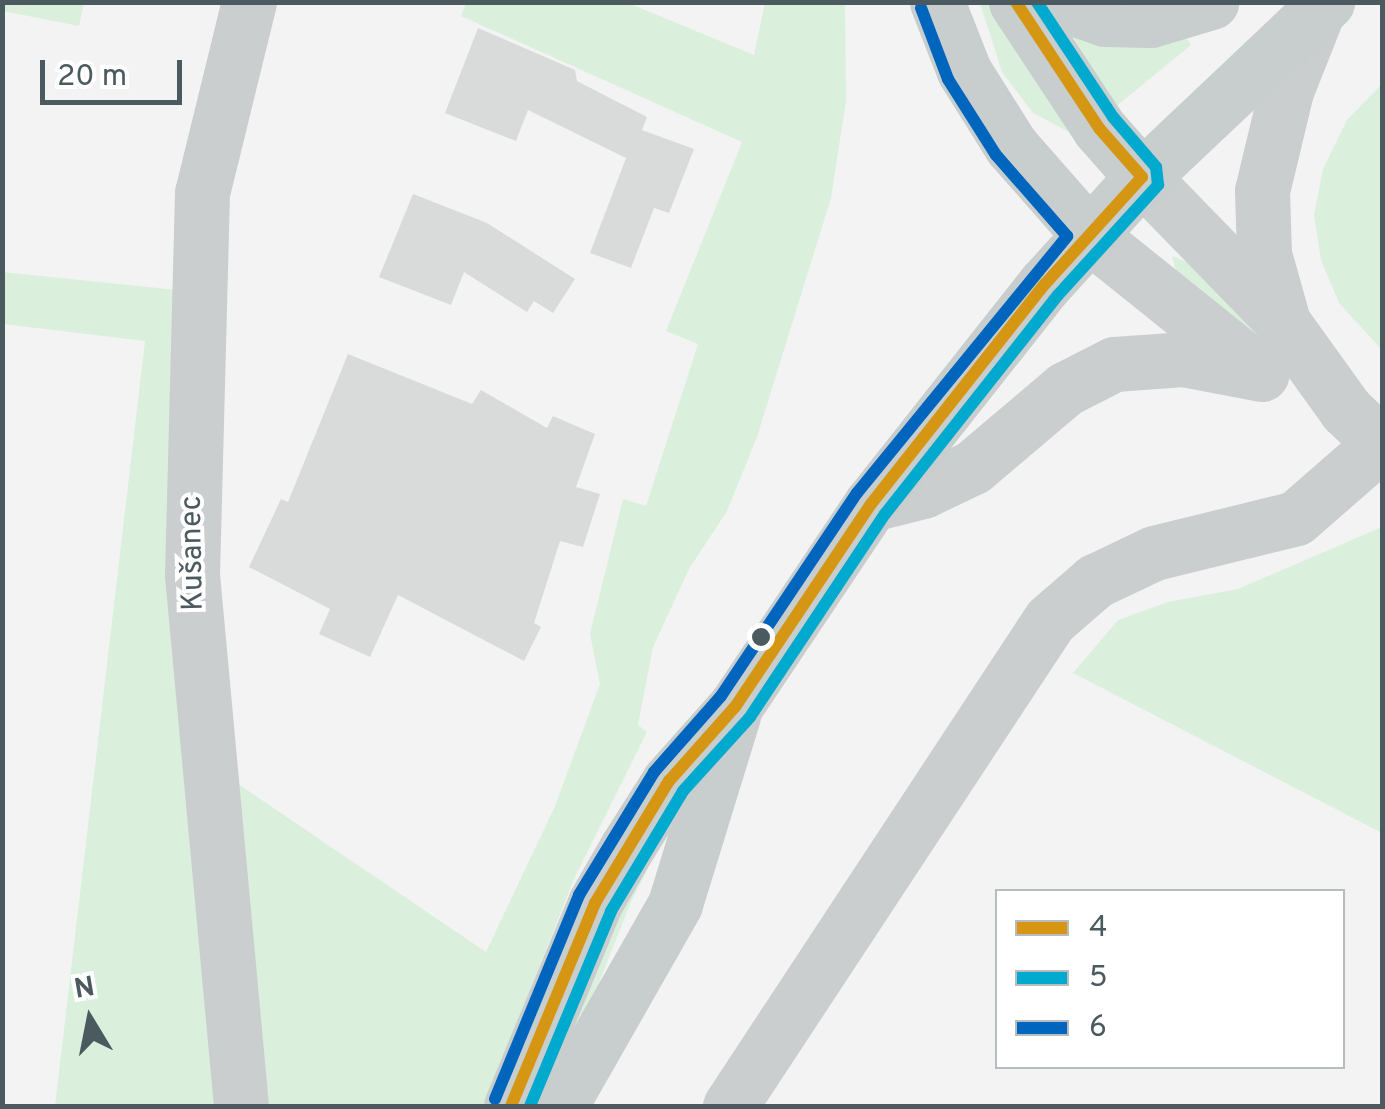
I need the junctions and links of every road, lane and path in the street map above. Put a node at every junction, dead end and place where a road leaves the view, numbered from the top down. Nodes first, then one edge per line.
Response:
1 (249, 2) edge
2 (937, 2) edge
3 (1016, 2) edge
4 (1056, 2) edge
5 (1210, 2) edge
6 (1323, 6) edge
7 (1142, 177) junction
8 (1090, 236) junction
9 (1282, 321) junction
10 (1262, 374) junction
11 (1373, 436) edge
12 (870, 504) junction
13 (735, 707) junction
14 (241, 1106) edge
15 (511, 1106) edge
16 (560, 1106) edge
17 (730, 1106) edge

1 - 14 street, Kušanec
2 - 8 main road
3 - 7 main road
4 - 5 main road
6 - 7 main road
6 - 9 street
7 - 8 main road
7 - 9 street
8 - 10 street
8 - 12 main road
9 - 11 street
10 - 11 street
10 - 12 street
11 - 17 street
12 - 13 main road
13 - 15 main road
13 - 16 main road

